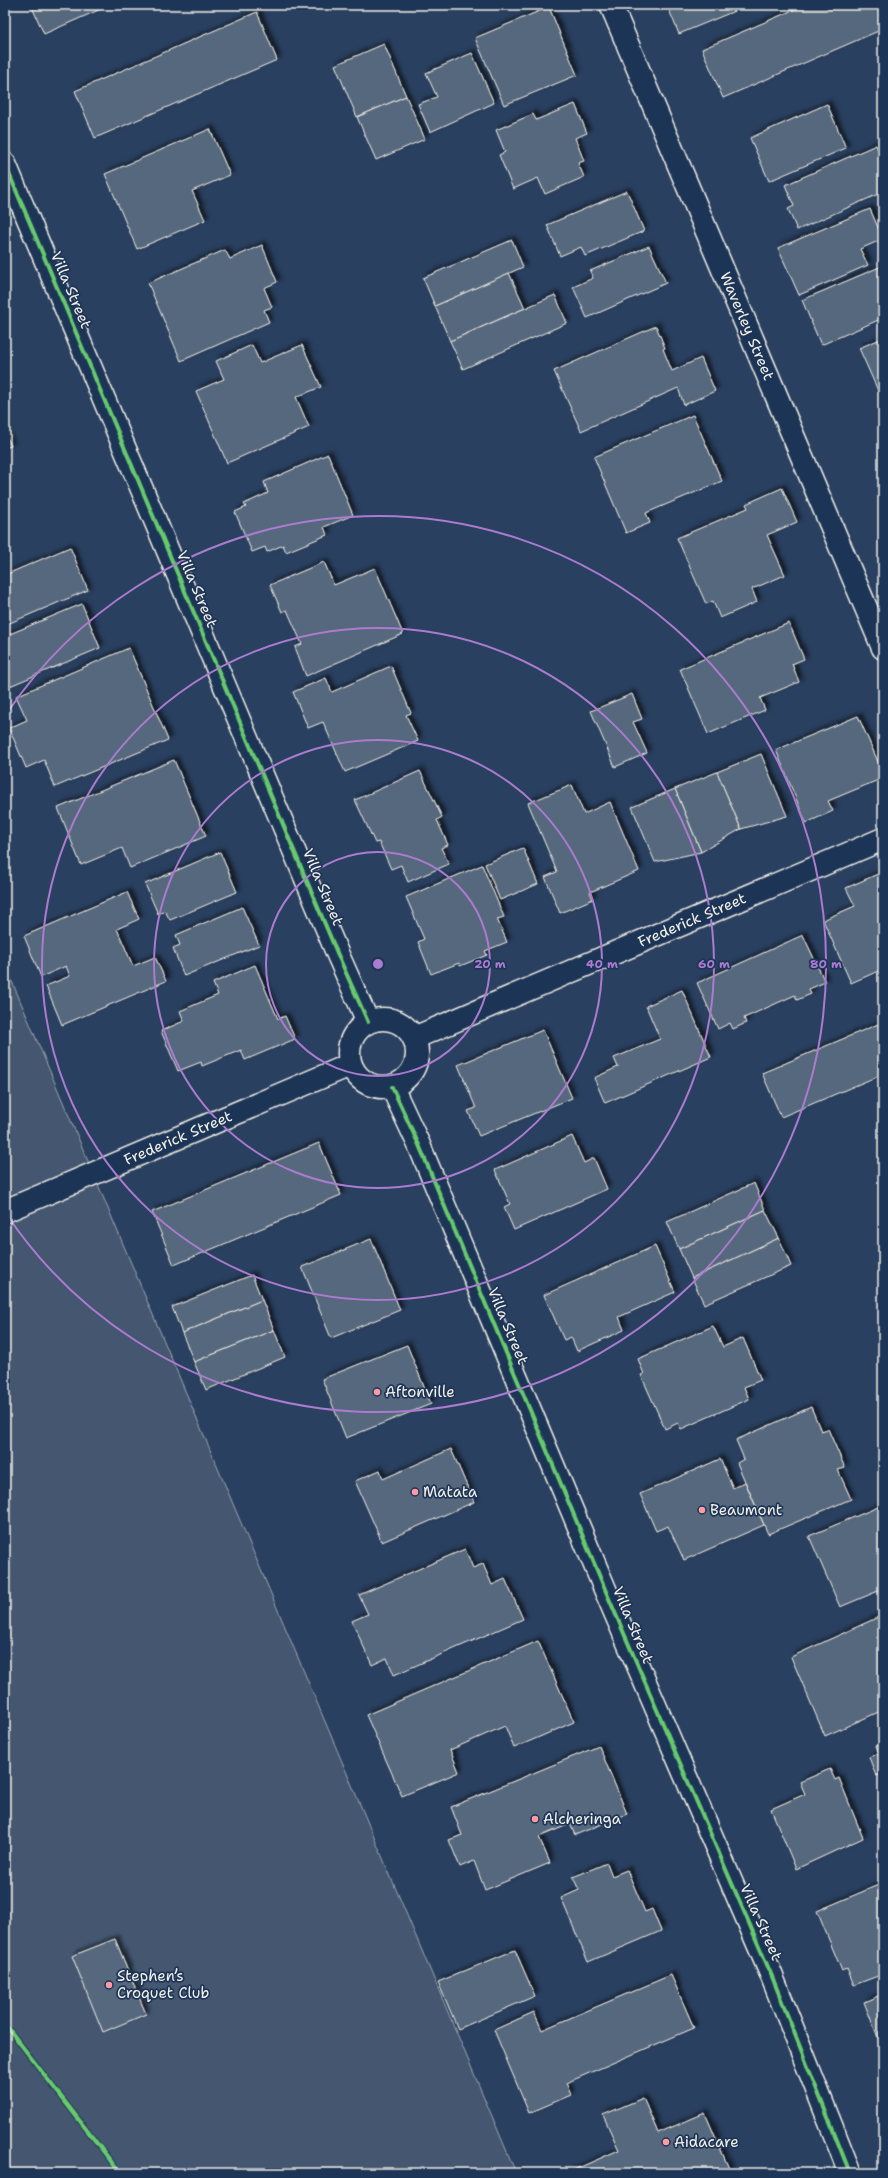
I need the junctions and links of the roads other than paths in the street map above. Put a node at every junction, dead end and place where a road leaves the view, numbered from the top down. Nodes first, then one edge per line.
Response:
1 (611, 5) edge
2 (5, 164) edge
3 (883, 648) edge
4 (883, 839) edge
5 (368, 1022) junction
6 (414, 1038) junction
7 (350, 1065) junction
8 (392, 1087) junction
9 (5, 1210) edge
10 (850, 2173) edge

1 - 3 street, Waverley Street
2 - 5 street, Villa Street
4 - 6 street, Frederick Street
5 - 6 street
5 - 7 street
6 - 8 street
7 - 8 street
7 - 9 street, Frederick Street
8 - 10 street, Villa Street

